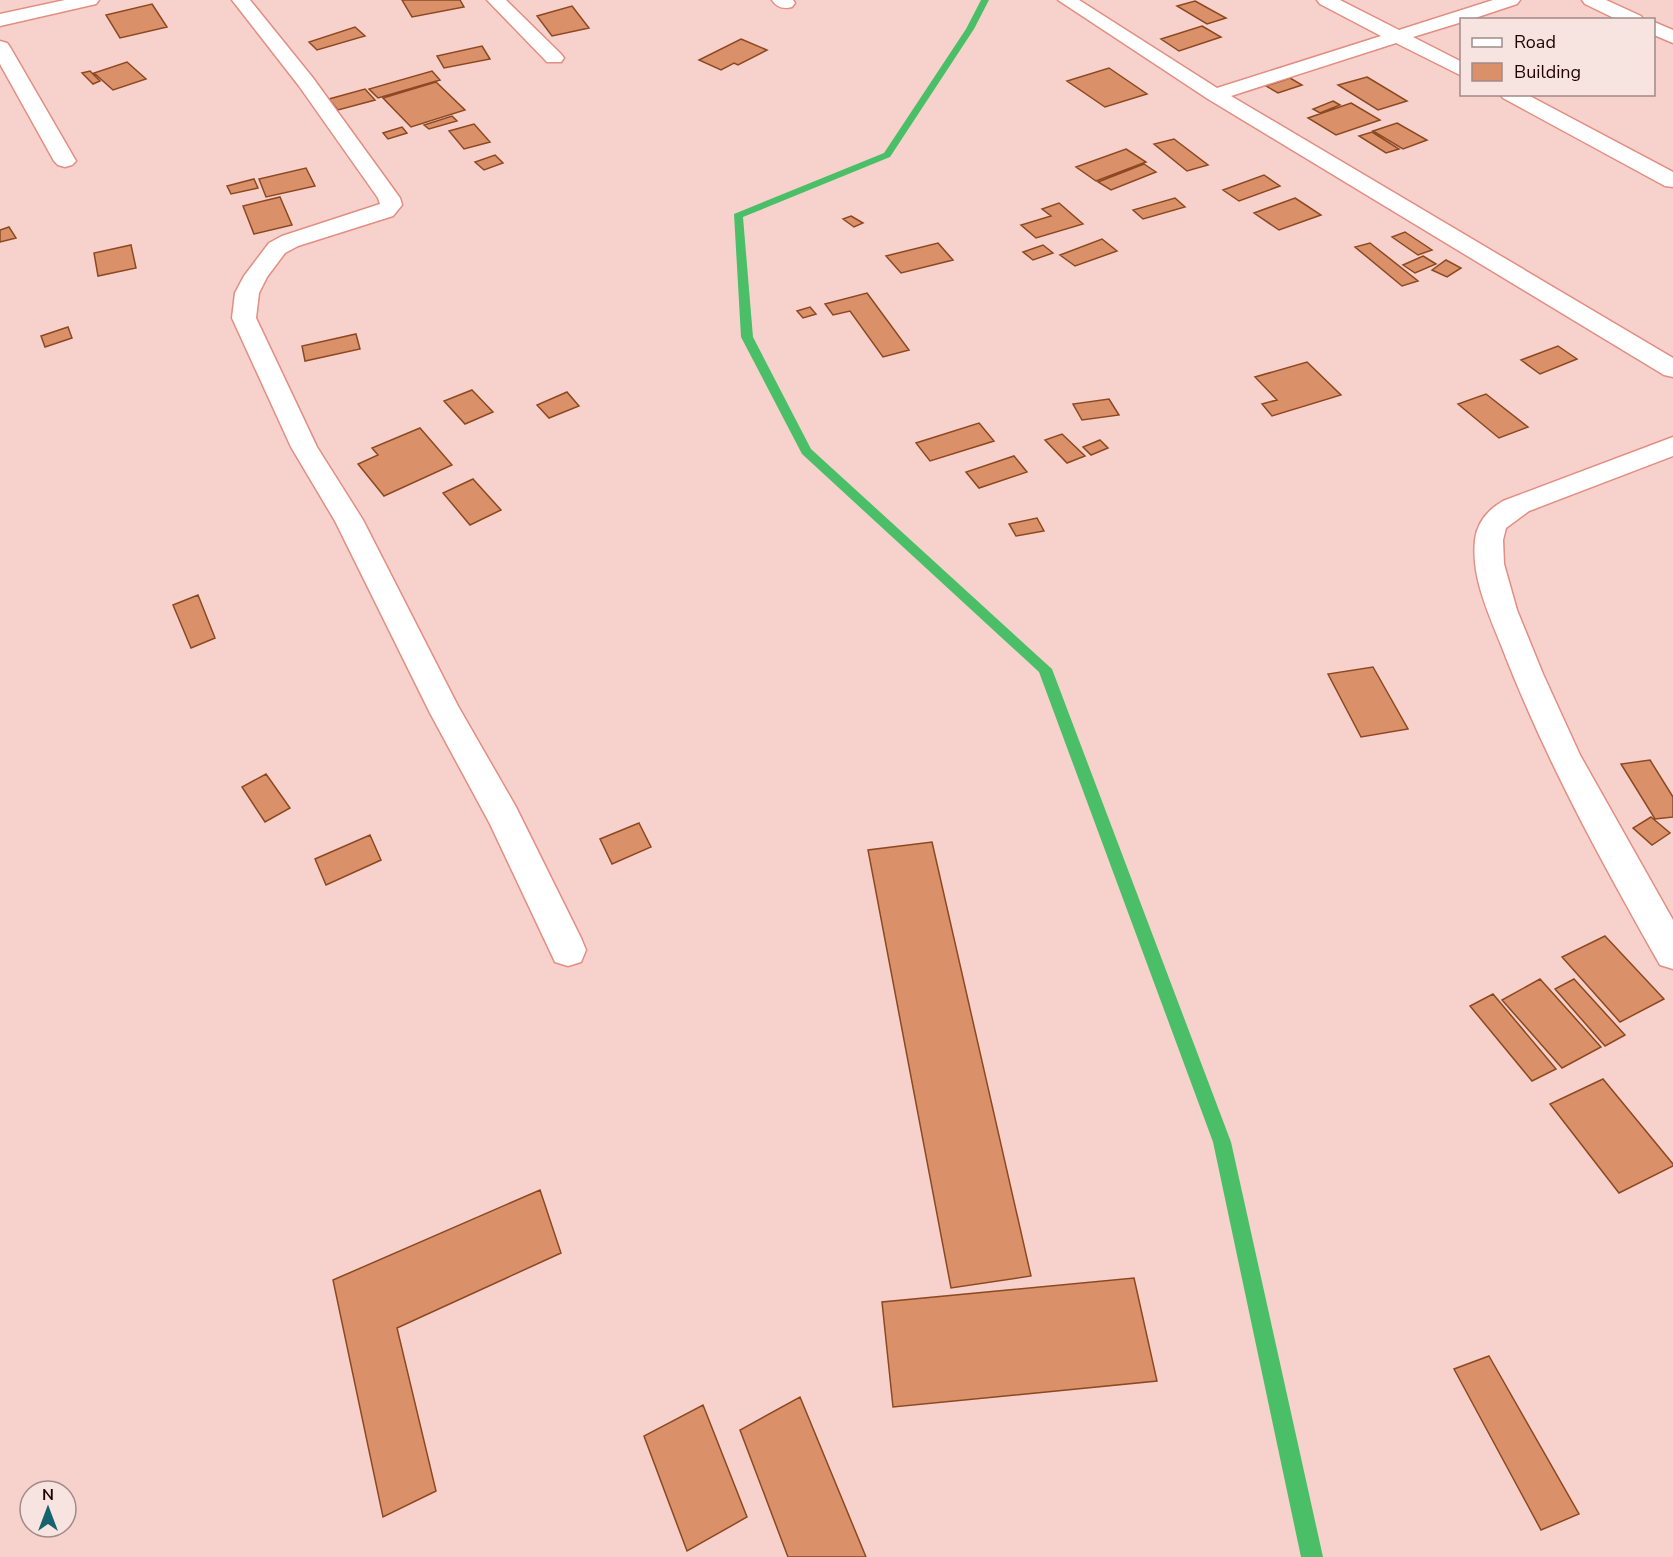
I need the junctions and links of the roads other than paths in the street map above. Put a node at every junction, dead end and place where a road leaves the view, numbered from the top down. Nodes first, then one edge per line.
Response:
1 (90, 0) edge
2 (241, 0) edge
3 (496, 0) edge
4 (1067, 0) edge
5 (1326, 0) edge
6 (1511, 0) edge
7 (1591, 0) edge
8 (1630, 18) edge
9 (0, 20) edge
10 (1655, 29) edge
11 (1395, 37) junction
12 (1673, 37) edge
13 (0, 47) edge
14 (554, 58) dead end
15 (1460, 70) edge
16 (1215, 95) junction
17 (1514, 96) edge
18 (65, 161) dead end
19 (1673, 181) edge
20 (1673, 369) edge
21 (1673, 446) edge
22 (568, 950) dead end
23 (1673, 953) edge

1 - 9 street
2 - 22 street
3 - 14 street
4 - 16 street
5 - 11 street
6 - 11 street
7 - 8 street
10 - 12 street
11 - 15 street
11 - 16 street
13 - 18 street
16 - 20 street
17 - 19 street
21 - 23 street

